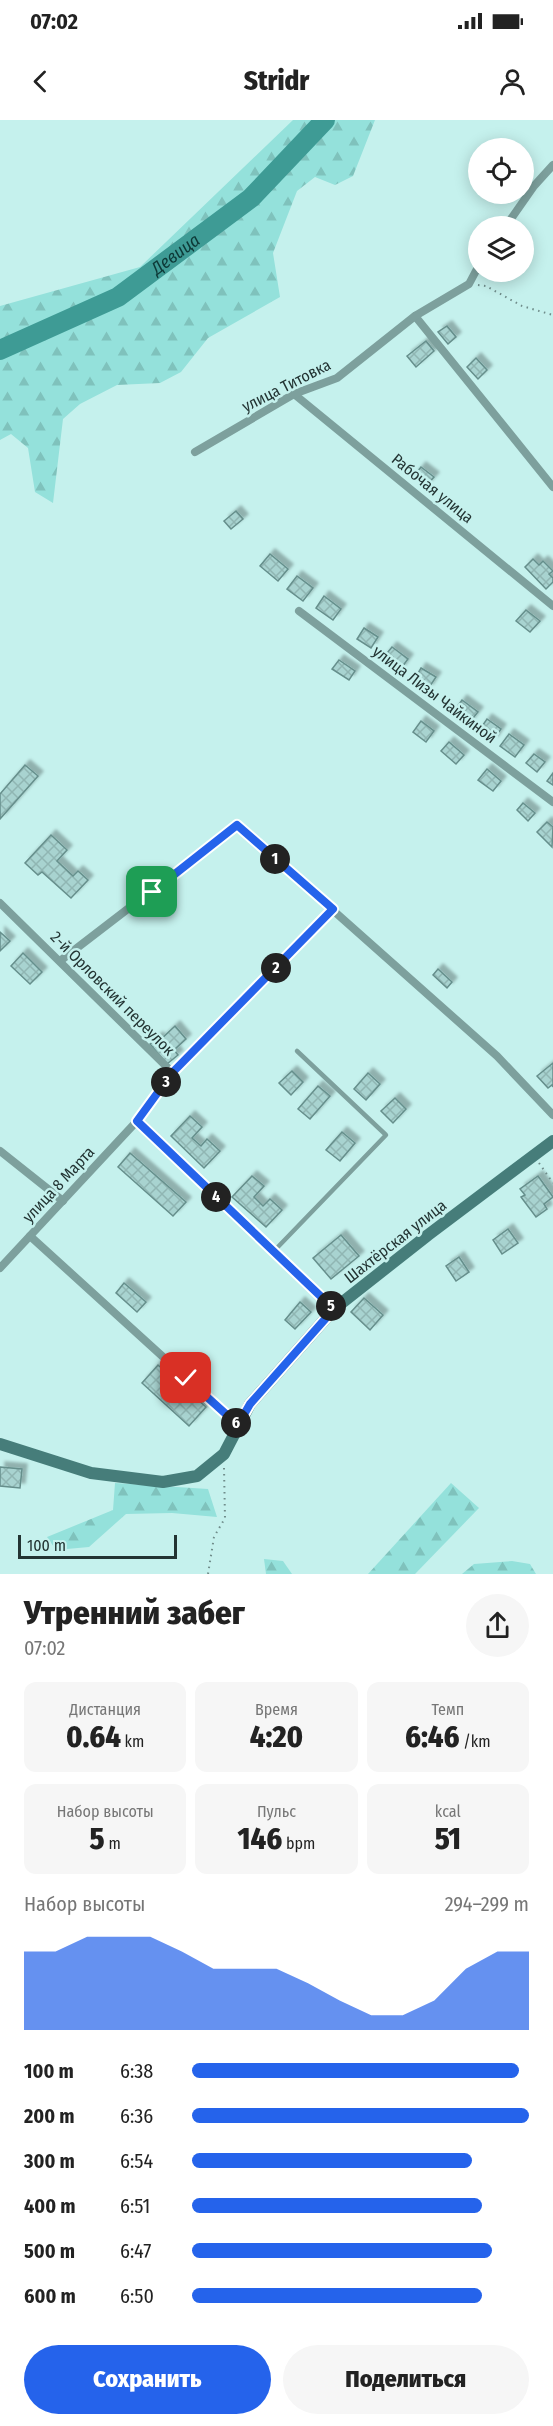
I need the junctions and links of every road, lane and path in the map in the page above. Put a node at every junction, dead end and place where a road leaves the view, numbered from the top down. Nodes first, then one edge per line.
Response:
1 (553, 165) edge
2 (513, 216) edge
3 (469, 284) joint
4 (553, 315) edge
5 (415, 316) junction
6 (294, 394) junction
7 (195, 452) dead end
8 (553, 488) edge
9 (553, 606) edge
10 (299, 611) dead end
11 (553, 802) edge
12 (0, 903) edge
13 (333, 909) junction
14 (60, 962) junction
15 (297, 1051) dead end
16 (172, 1073) junction
17 (553, 1115) edge
18 (137, 1121) junction
19 (553, 1141) edge
20 (0, 1151) edge
21 (532, 1155) junction
22 (553, 1183) edge
23 (63, 1201) junction
24 (30, 1236) junction
25 (274, 1251) junction
26 (0, 1268) edge
27 (334, 1309) junction
28 (238, 1425) junction
29 (0, 1444) edge
30 (224, 1454) junction
31 (208, 1574) edge

1 - 2 street
3 - 4 path
3 - 5 street, улица Титовка
5 - 6 street, улица Титовка
5 - 8 street
6 - 7 street, улица Титовка
6 - 9 street, Рабочая улица
10 - 11 street, улица Лизы Чайкиной
12 - 14 street, 2-й Орловский переулок
13 - 14 street
13 - 16 street
13 - 17 street
14 - 16 street, 2-й Орловский переулок
15 - 25 lane
16 - 18 street, 2-й Орловский переулок
18 - 23 street, улица 8 Марта
18 - 25 street
19 - 21 street, Шахтёрская улица
20 - 23 street
21 - 22 path
21 - 27 street, Шахтёрская улица
23 - 24 street, улица 8 Марта
24 - 26 street, улица 8 Марта
24 - 28 street
25 - 27 street
27 - 28 street, Шахтёрская улица
28 - 30 street, Шахтёрская улица
29 - 30 street, Шахтёрская улица
30 - 31 path

